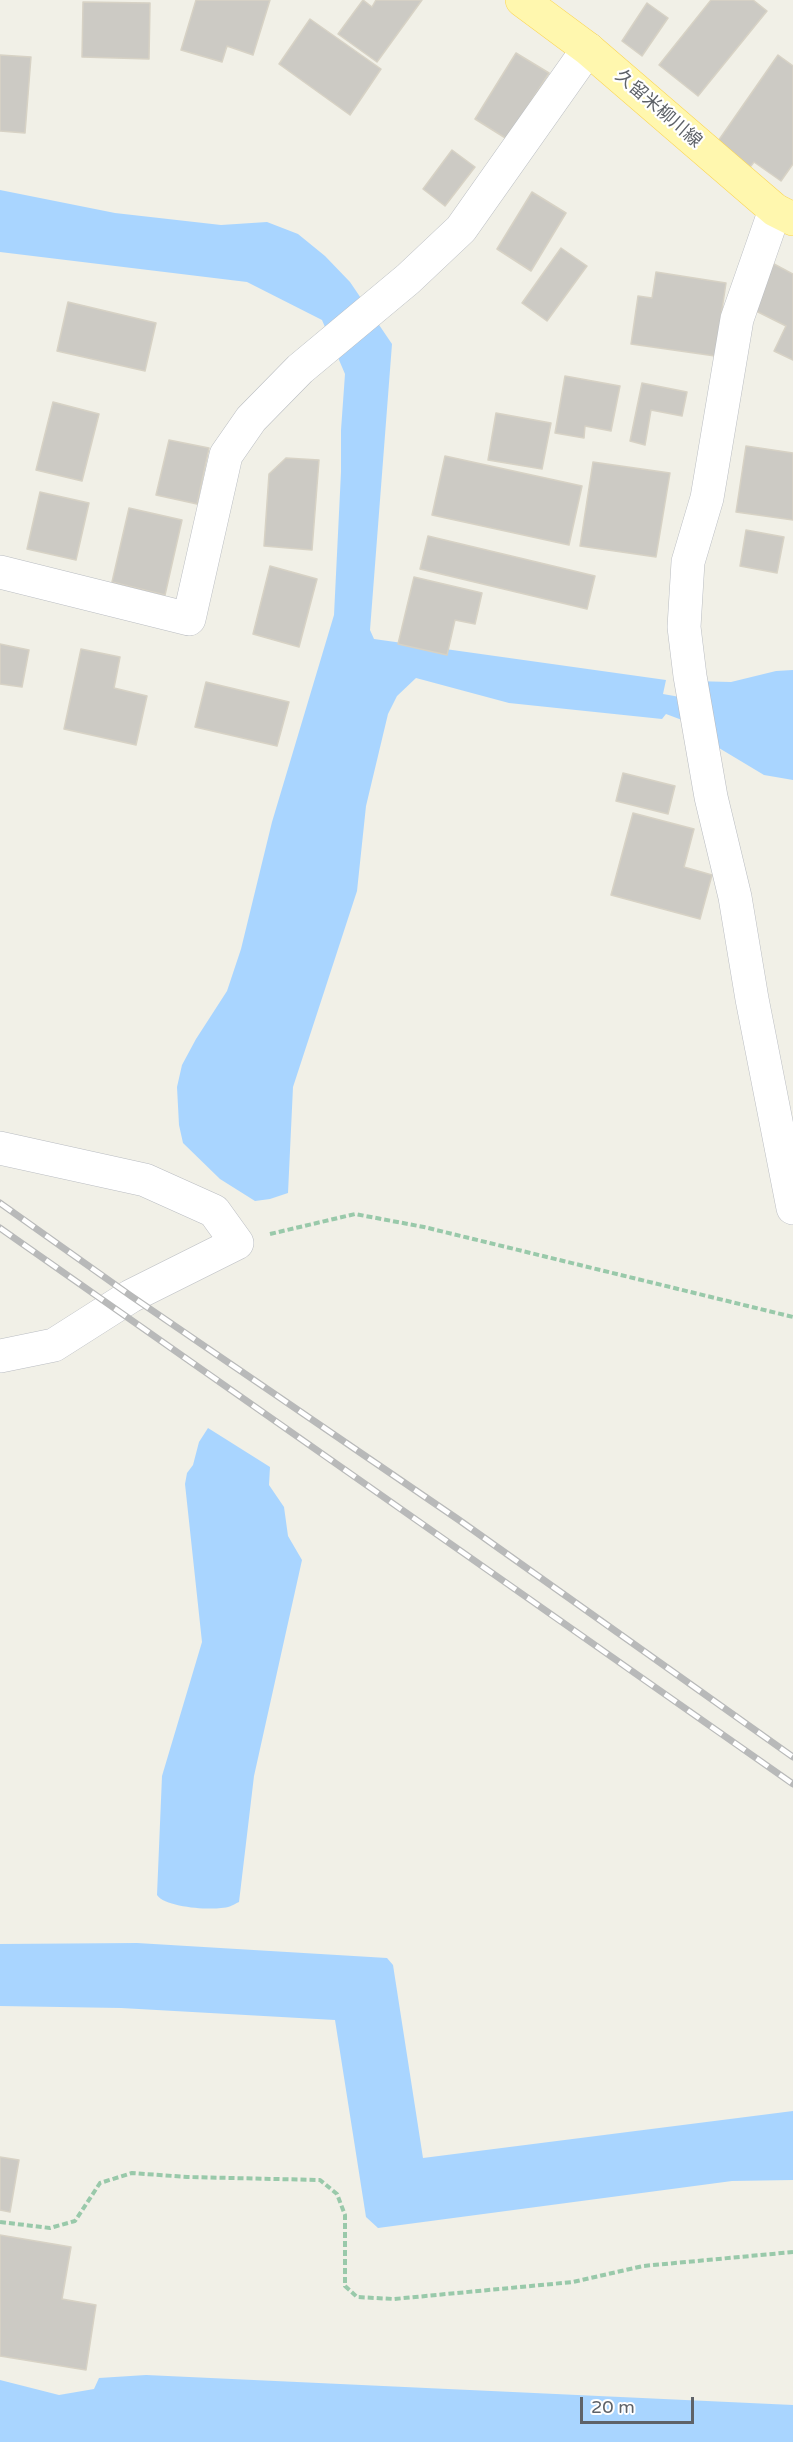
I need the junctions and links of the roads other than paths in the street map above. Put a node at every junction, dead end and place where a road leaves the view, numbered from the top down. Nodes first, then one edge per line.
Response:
1 (522, 0) edge
2 (588, 48) junction
3 (784, 214) edge
4 (0, 572) edge
5 (0, 1148) edge
6 (793, 1208) edge
7 (0, 1356) edge

1 - 2 main road, 久留米柳川線
2 - 3 main road, 久留米柳川線
2 - 4 street
3 - 6 street
5 - 7 street

